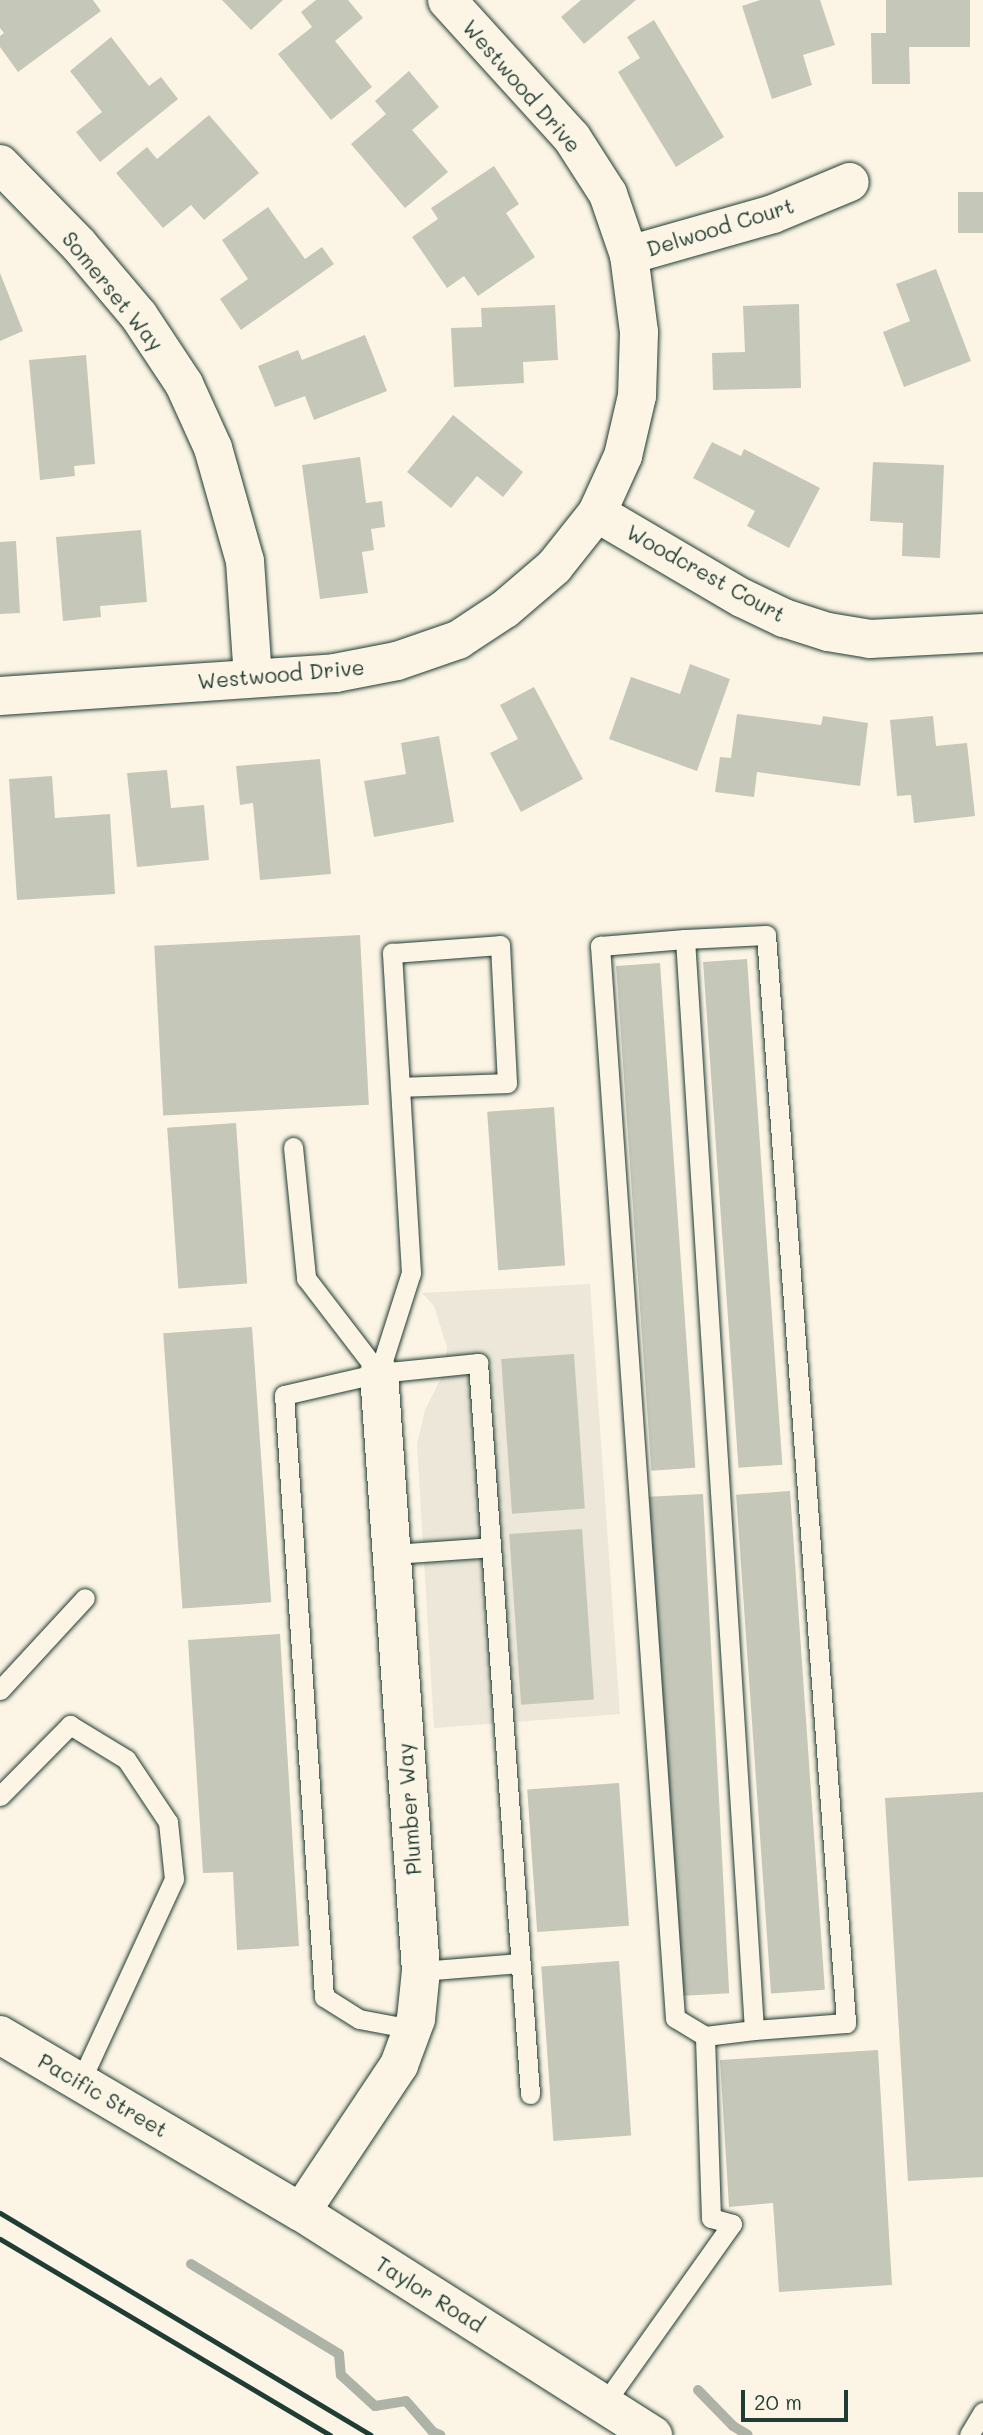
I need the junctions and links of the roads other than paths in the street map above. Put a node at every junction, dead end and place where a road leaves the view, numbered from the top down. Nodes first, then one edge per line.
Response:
1 (447, 0) edge
2 (0, 164) edge
3 (850, 182) dead end
4 (629, 255) junction
5 (597, 513) junction
6 (983, 633) edge
7 (253, 677) junction
8 (0, 696) edge
9 (685, 939) junction
10 (400, 1087) junction
11 (293, 1147) dead end
12 (379, 1373) junction
13 (491, 1547) junction
14 (392, 1554) junction
15 (85, 1598) dead end
16 (0, 1690) edge
17 (0, 1796) edge
18 (520, 1963) junction
19 (421, 1971) junction
20 (412, 2029) junction
21 (754, 2030) junction
22 (0, 2035) edge
23 (705, 2036) junction
24 (80, 2082) junction
25 (530, 2094) dead end
26 (206, 2156) joint
27 (301, 2212) junction
28 (604, 2404) junction
29 (983, 2412) edge
30 (653, 2435) edge
31 (969, 2435) edge

1 - 4 street, Westwood Drive
2 - 7 street, Somerset Way
3 - 4 street, Delwood Court
4 - 5 street, Westwood Drive
5 - 6 street, Woodcrest Court
5 - 7 street, Westwood Drive
7 - 8 street, Westwood Drive
9 - 21 lane
9 - 21 lane
9 - 23 lane
10 - 10 lane
10 - 12 lane
11 - 12 lane
12 - 13 lane
12 - 14 street, Plumber Way
12 - 20 lane
13 - 14 lane
13 - 18 lane
14 - 19 street, Plumber Way
15 - 16 lane
17 - 24 lane
18 - 19 lane
18 - 25 lane
19 - 20 street, Plumber Way
20 - 27 street, Plumber Way
21 - 23 lane
22 - 24 street, Pacific Street
23 - 28 lane
24 - 26 street, Pacific Street
26 - 27 street, Taylor Road
27 - 28 street, Taylor Road
28 - 30 street, Taylor Road
29 - 31 lane

